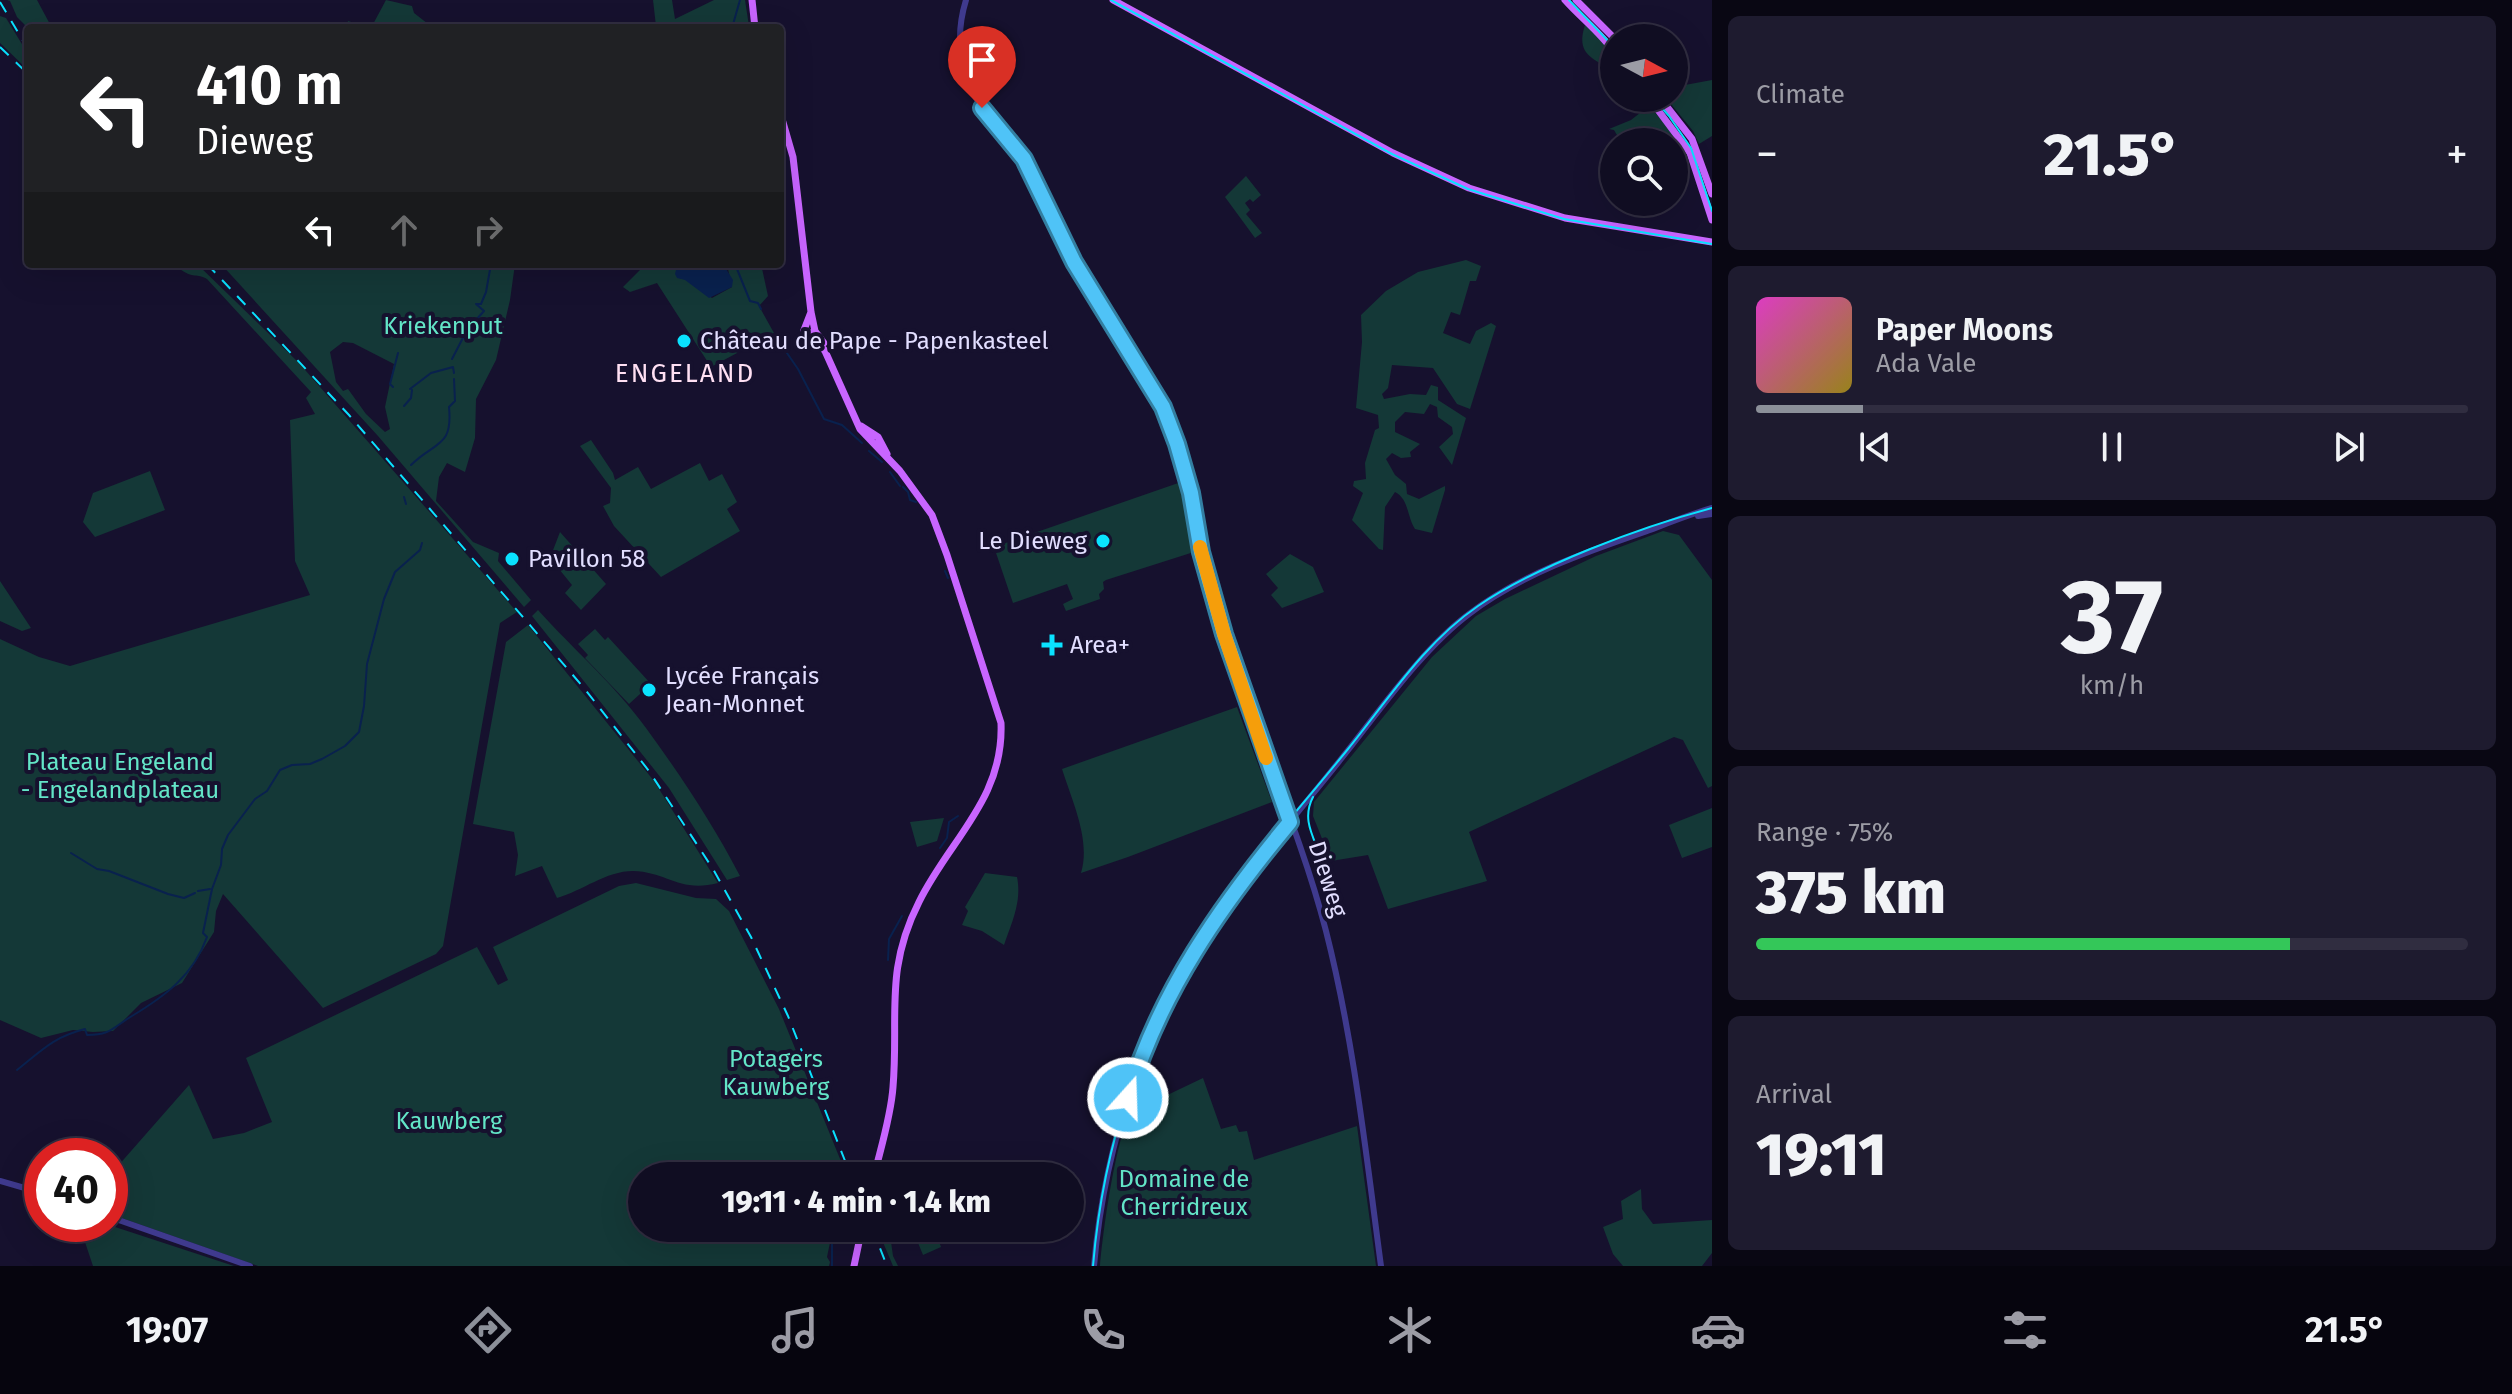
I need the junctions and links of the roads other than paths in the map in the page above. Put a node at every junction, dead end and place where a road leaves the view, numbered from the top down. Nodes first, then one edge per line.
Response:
1 (752, 0) edge
2 (966, 0) edge
3 (1113, 0) edge
4 (1565, 0) edge
5 (1576, 0) edge
6 (755, 24) edge
7 (1600, 24) edge
8 (1600, 34) edge
9 (1659, 112) edge
10 (1671, 112) edge
11 (784, 126) edge
12 (1712, 194) edge
13 (1712, 220) edge
14 (1712, 242) edge
15 (1712, 511) edge
16 (1290, 822) junction
17 (877, 1162) edge
18 (0, 1181) edge
19 (24, 1188) edge
20 (128, 1223) edge
21 (859, 1242) edge
22 (250, 1266) edge
23 (854, 1266) edge
24 (1094, 1266) edge
25 (1381, 1266) edge

1 - 6 main road
2 - 16 street, Dieweg
3 - 14 main road
4 - 8 main road
5 - 7 main road
9 - 13 main road
10 - 12 main road
11 - 17 main road
15 - 16 street
16 - 24 street
16 - 25 street, Dieweg
18 - 19 street
20 - 22 street
21 - 23 main road

